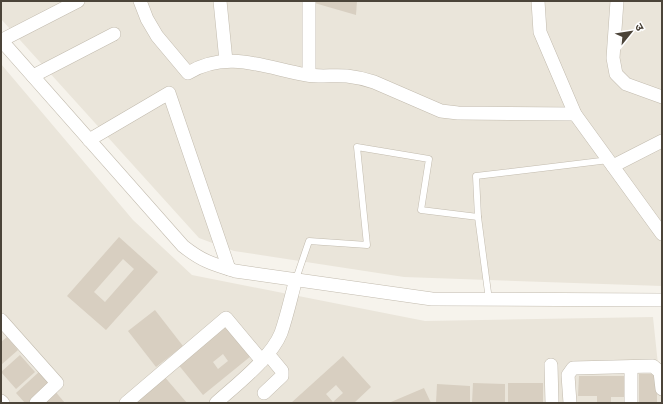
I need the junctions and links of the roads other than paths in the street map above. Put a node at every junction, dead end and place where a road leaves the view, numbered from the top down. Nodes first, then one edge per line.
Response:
1 (78, 1) edge
2 (140, 1) edge
3 (220, 1) edge
4 (309, 1) edge
5 (538, 1) edge
6 (617, 1) edge
7 (114, 34) dead end
8 (1, 40) edge
9 (226, 61) junction
10 (309, 75) junction
11 (33, 76) junction
12 (662, 97) edge
13 (574, 114) junction
14 (89, 140) junction
15 (662, 141) edge
16 (611, 163) junction
17 (478, 217) junction
18 (662, 234) edge
19 (229, 269) junction
20 (296, 279) junction
21 (489, 300) junction
22 (662, 300) edge
23 (1, 320) edge
24 (265, 357) junction
25 (551, 365) dead end
26 (631, 367) junction
27 (662, 389) edge
28 (264, 393) dead end
29 (36, 403) edge
30 (126, 403) edge
31 (216, 403) edge
32 (552, 403) edge
33 (570, 403) edge
34 (631, 403) edge

1 - 8 street
2 - 9 street
3 - 9 street
4 - 10 street
5 - 13 street
6 - 12 street
7 - 11 street
8 - 11 street
9 - 10 street
10 - 13 street
11 - 14 street
13 - 16 street
14 - 19 street
14 - 19 street
15 - 16 street
16 - 17 lane
16 - 18 street
17 - 20 lane
17 - 21 lane
19 - 20 street
20 - 21 street
20 - 24 street
21 - 22 street
23 - 29 street
24 - 28 street
24 - 30 street
24 - 31 street
25 - 32 street
26 - 27 street
26 - 33 street
26 - 34 street

